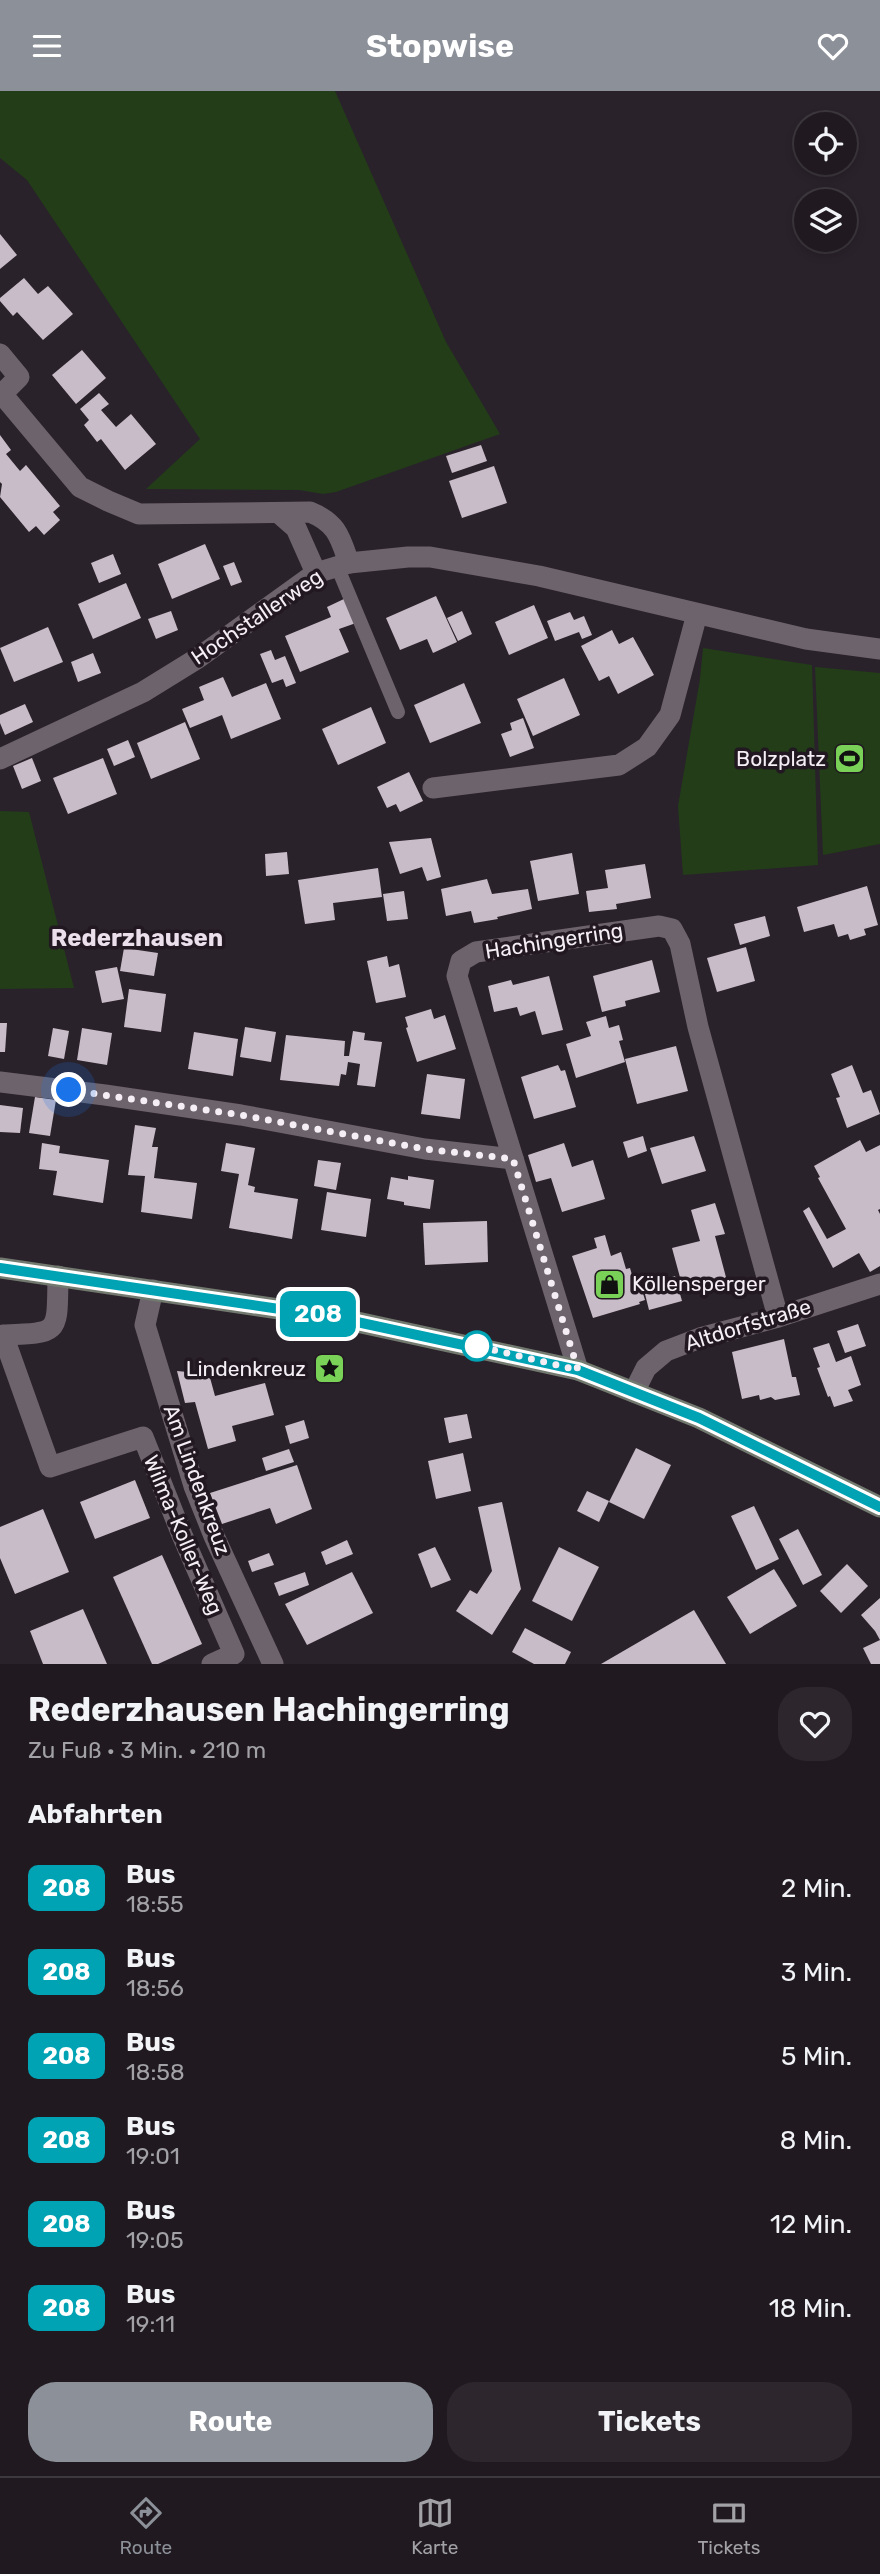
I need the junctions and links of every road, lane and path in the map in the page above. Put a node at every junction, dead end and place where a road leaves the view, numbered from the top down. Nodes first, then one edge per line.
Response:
1 (0, 354) edge
2 (1, 394) edge
3 (280, 514) junction
4 (343, 564) junction
5 (316, 573) junction
6 (697, 614) junction
7 (880, 649) edge
8 (398, 712) dead end
9 (0, 759) edge
10 (433, 788) dead end
11 (0, 1082) edge
12 (513, 1159) junction
13 (0, 1268) edge
14 (58, 1276) junction
15 (880, 1284) edge
16 (153, 1290) junction
17 (778, 1317) junction
18 (578, 1370) junction
19 (635, 1392) junction
20 (880, 1507) edge
21 (212, 1664) edge
22 (273, 1664) edge

1 - 2 street
2 - 3 street
3 - 4 street
3 - 5 street
4 - 5 street, Hochstallerweg
4 - 6 street, Hochstallerweg
4 - 8 lane
5 - 9 street, Hochstallerweg
6 - 7 street, Hochstallerweg
6 - 10 street
11 - 12 street
12 - 17 street, Hachingerring
12 - 18 street, Hachingerring
13 - 14 main road
14 - 16 main road
14 - 21 street, Wilma-Koller-Weg
15 - 17 street, Altdorfstraße
16 - 18 main road
16 - 22 street, Am Lindenkreuz
17 - 19 street, Altdorfstraße
18 - 19 main road
19 - 20 main road

